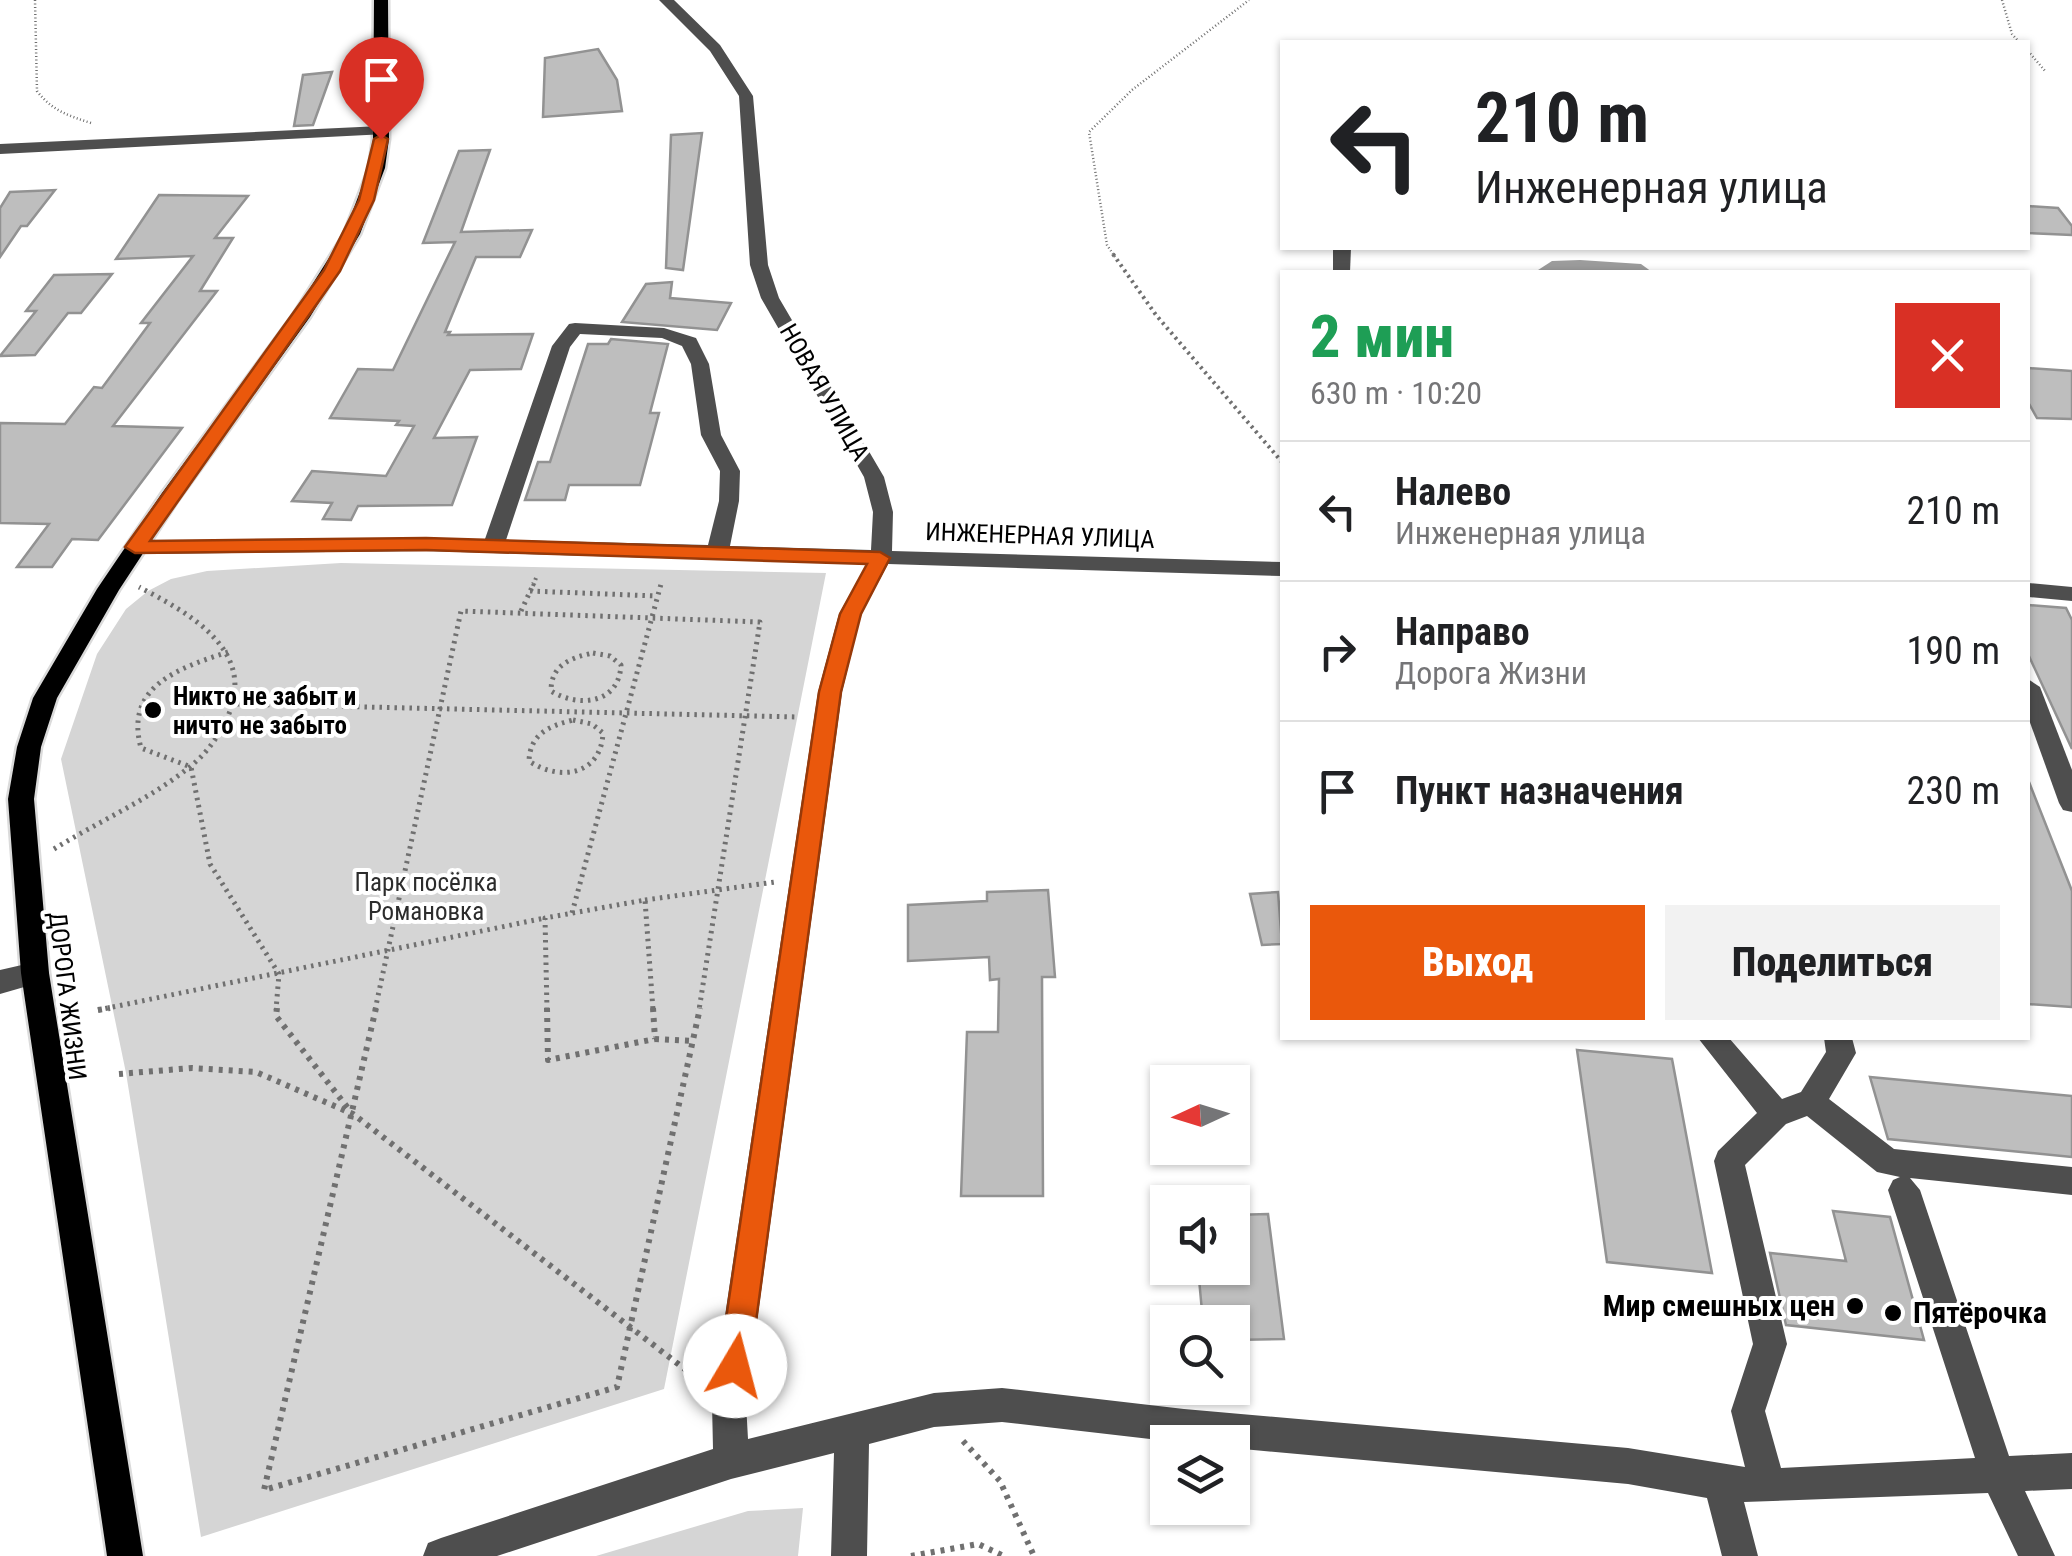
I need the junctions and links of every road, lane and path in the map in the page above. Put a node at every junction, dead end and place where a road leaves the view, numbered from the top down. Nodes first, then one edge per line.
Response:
1 (34, 0) edge
2 (380, 0) edge
3 (666, 0) edge
4 (1249, 0) edge
5 (2002, 0) edge
6 (2017, 40) edge
7 (2030, 53) edge
8 (2046, 72) dead end
9 (381, 131) junction
10 (133, 141) junction
11 (0, 149) edge
12 (1280, 460) edge
13 (493, 546) junction
14 (135, 547) junction
15 (717, 554) junction
16 (880, 558) junction
17 (1280, 569) edge
18 (536, 578) dead end
19 (132, 583) dead end
20 (661, 584) dead end
21 (2030, 590) edge
22 (530, 591) junction
23 (2072, 594) edge
24 (658, 596) junction
25 (520, 613) junction
26 (652, 618) junction
27 (228, 652) junction
28 (623, 678) junction
29 (636, 678) junction
30 (2030, 692) edge
31 (580, 703) junction
32 (236, 704) junction
33 (440, 709) junction
34 (576, 712) junction
35 (626, 713) junction
36 (746, 716) junction
37 (826, 718) junction
38 (574, 720) junction
39 (604, 747) junction
40 (617, 747) junction
41 (191, 767) junction
42 (2072, 802) edge
43 (46, 854) dead end
44 (804, 878) junction
45 (721, 889) junction
46 (644, 900) junction
47 (572, 913) junction
48 (545, 918) junction
49 (388, 951) junction
50 (35, 974) junction
51 (279, 974) junction
52 (0, 982) edge
53 (98, 1010) dead end
54 (656, 1039) junction
55 (1714, 1040) edge
56 (1838, 1040) edge
57 (692, 1041) junction
58 (120, 1074) dead end
59 (1812, 1102) junction
60 (353, 1114) junction
61 (1776, 1114) junction
62 (2072, 1181) edge
63 (1904, 1190) dead end
64 (630, 1329) junction
65 (730, 1403) junction
66 (934, 1410) junction
67 (852, 1430) junction
68 (731, 1460) junction
69 (2072, 1470) edge
70 (1998, 1475) junction
71 (1721, 1483) junction
72 (1768, 1486) junction
73 (125, 1556) edge
74 (440, 1556) edge
75 (849, 1556) edge
76 (911, 1556) edge
77 (1004, 1556) edge
78 (1034, 1556) edge
79 (1740, 1556) edge
80 (2036, 1556) edge

1 - 10 path
2 - 9 main road, ДОРОГА ЖИЗНИ
3 - 16 street, НОВАЯ УЛИЦА
4 - 12 path
5 - 6 path
7 - 8 path
9 - 10 street
9 - 14 main road, ДОРОГА ЖИЗНИ
10 - 11 street
13 - 14 street, ИНЖЕНЕРНАЯ УЛИЦА
13 - 15 street, ИНЖЕНЕРНАЯ УЛИЦА
13 - 15 street
14 - 50 main road, ДОРОГА ЖИЗНИ
15 - 16 street, ИНЖЕНЕРНАЯ УЛИЦА
16 - 17 street, ИНЖЕНЕРНАЯ УЛИЦА
16 - 37 street, НОВАЯ УЛИЦА
18 - 22 path
19 - 27 path
20 - 24 path
21 - 23 street
22 - 24 path
22 - 25 path
24 - 26 path
25 - 26 path
25 - 33 path
26 - 29 path
26 - 36 path
27 - 32 path
27 - 41 path
28 - 29 path
28 - 31 path
28 - 31 path
29 - 35 path
30 - 42 street
31 - 34 path
32 - 33 path
32 - 41 path
33 - 34 path
33 - 49 path
34 - 35 path
34 - 38 path
35 - 36 path
35 - 40 path
36 - 37 path
36 - 45 path
37 - 44 street, НОВАЯ УЛИЦА
38 - 39 path
38 - 39 path
39 - 40 path
40 - 47 path
41 - 43 path
41 - 51 path
44 - 45 path
44 - 65 street, НОВАЯ УЛИЦА
45 - 46 path
45 - 57 path
46 - 47 path
46 - 54 path
47 - 48 path
48 - 49 path
48 - 54 path
49 - 51 path
49 - 60 path
50 - 52 street
50 - 73 main road, ДОРОГА ЖИЗНИ
51 - 53 path
51 - 60 path
54 - 57 path
55 - 61 street
56 - 59 street
57 - 64 path
58 - 60 path
59 - 61 street
59 - 62 street
60 - 64 path
60 - 64 path
61 - 72 street
63 - 70 street
64 - 65 path
65 - 68 street, НОВАЯ УЛИЦА
66 - 67 street
66 - 71 street
66 - 78 path
67 - 68 street
67 - 75 street
68 - 74 street
69 - 70 street
70 - 72 street
70 - 80 street
71 - 72 street
71 - 79 street
76 - 77 path

